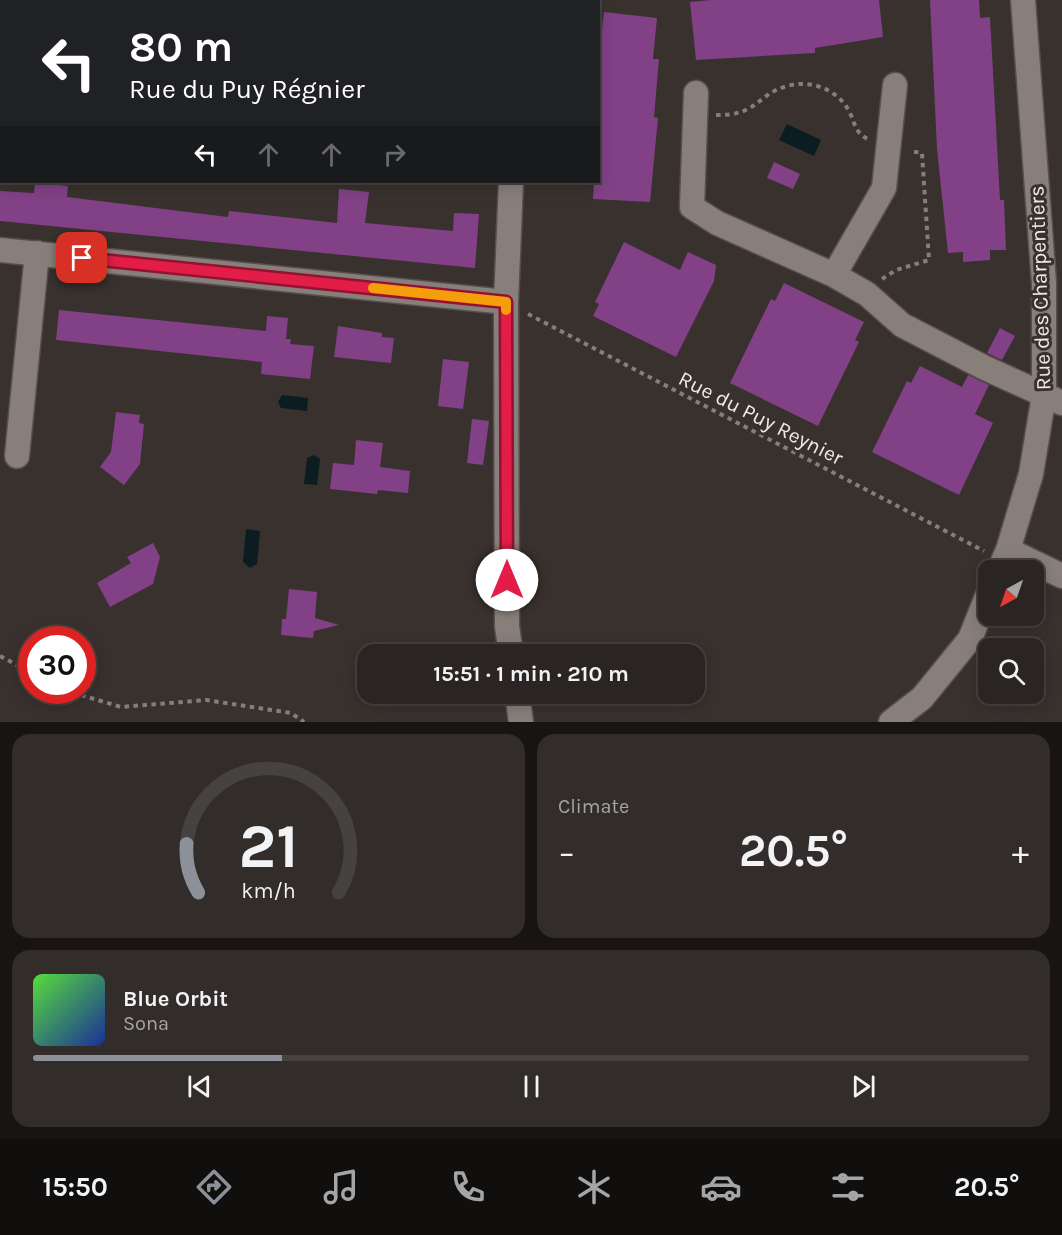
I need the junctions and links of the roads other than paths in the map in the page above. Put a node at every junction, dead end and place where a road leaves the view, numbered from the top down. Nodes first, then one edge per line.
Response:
1 (1023, 0) edge
2 (895, 86) dead end
3 (696, 104) road end
4 (511, 183) edge
5 (0, 250) edge
6 (37, 253) junction
7 (834, 275) junction
8 (506, 302) junction
9 (1053, 399) edge
10 (17, 456) dead end
11 (1003, 560) edge
12 (1044, 571) edge
13 (1062, 576) edge
14 (978, 619) edge
15 (510, 644) edge
16 (519, 704) edge
17 (521, 722) edge
18 (891, 722) edge

1 - 9 street, Rue des Charpentiers
2 - 7 street
3 - 7 street
4 - 8 street
5 - 6 street
6 - 8 street
6 - 10 street
7 - 9 street
8 - 15 street
9 - 11 street, Rue des Charpentiers
12 - 13 street
14 - 18 street
16 - 17 street

